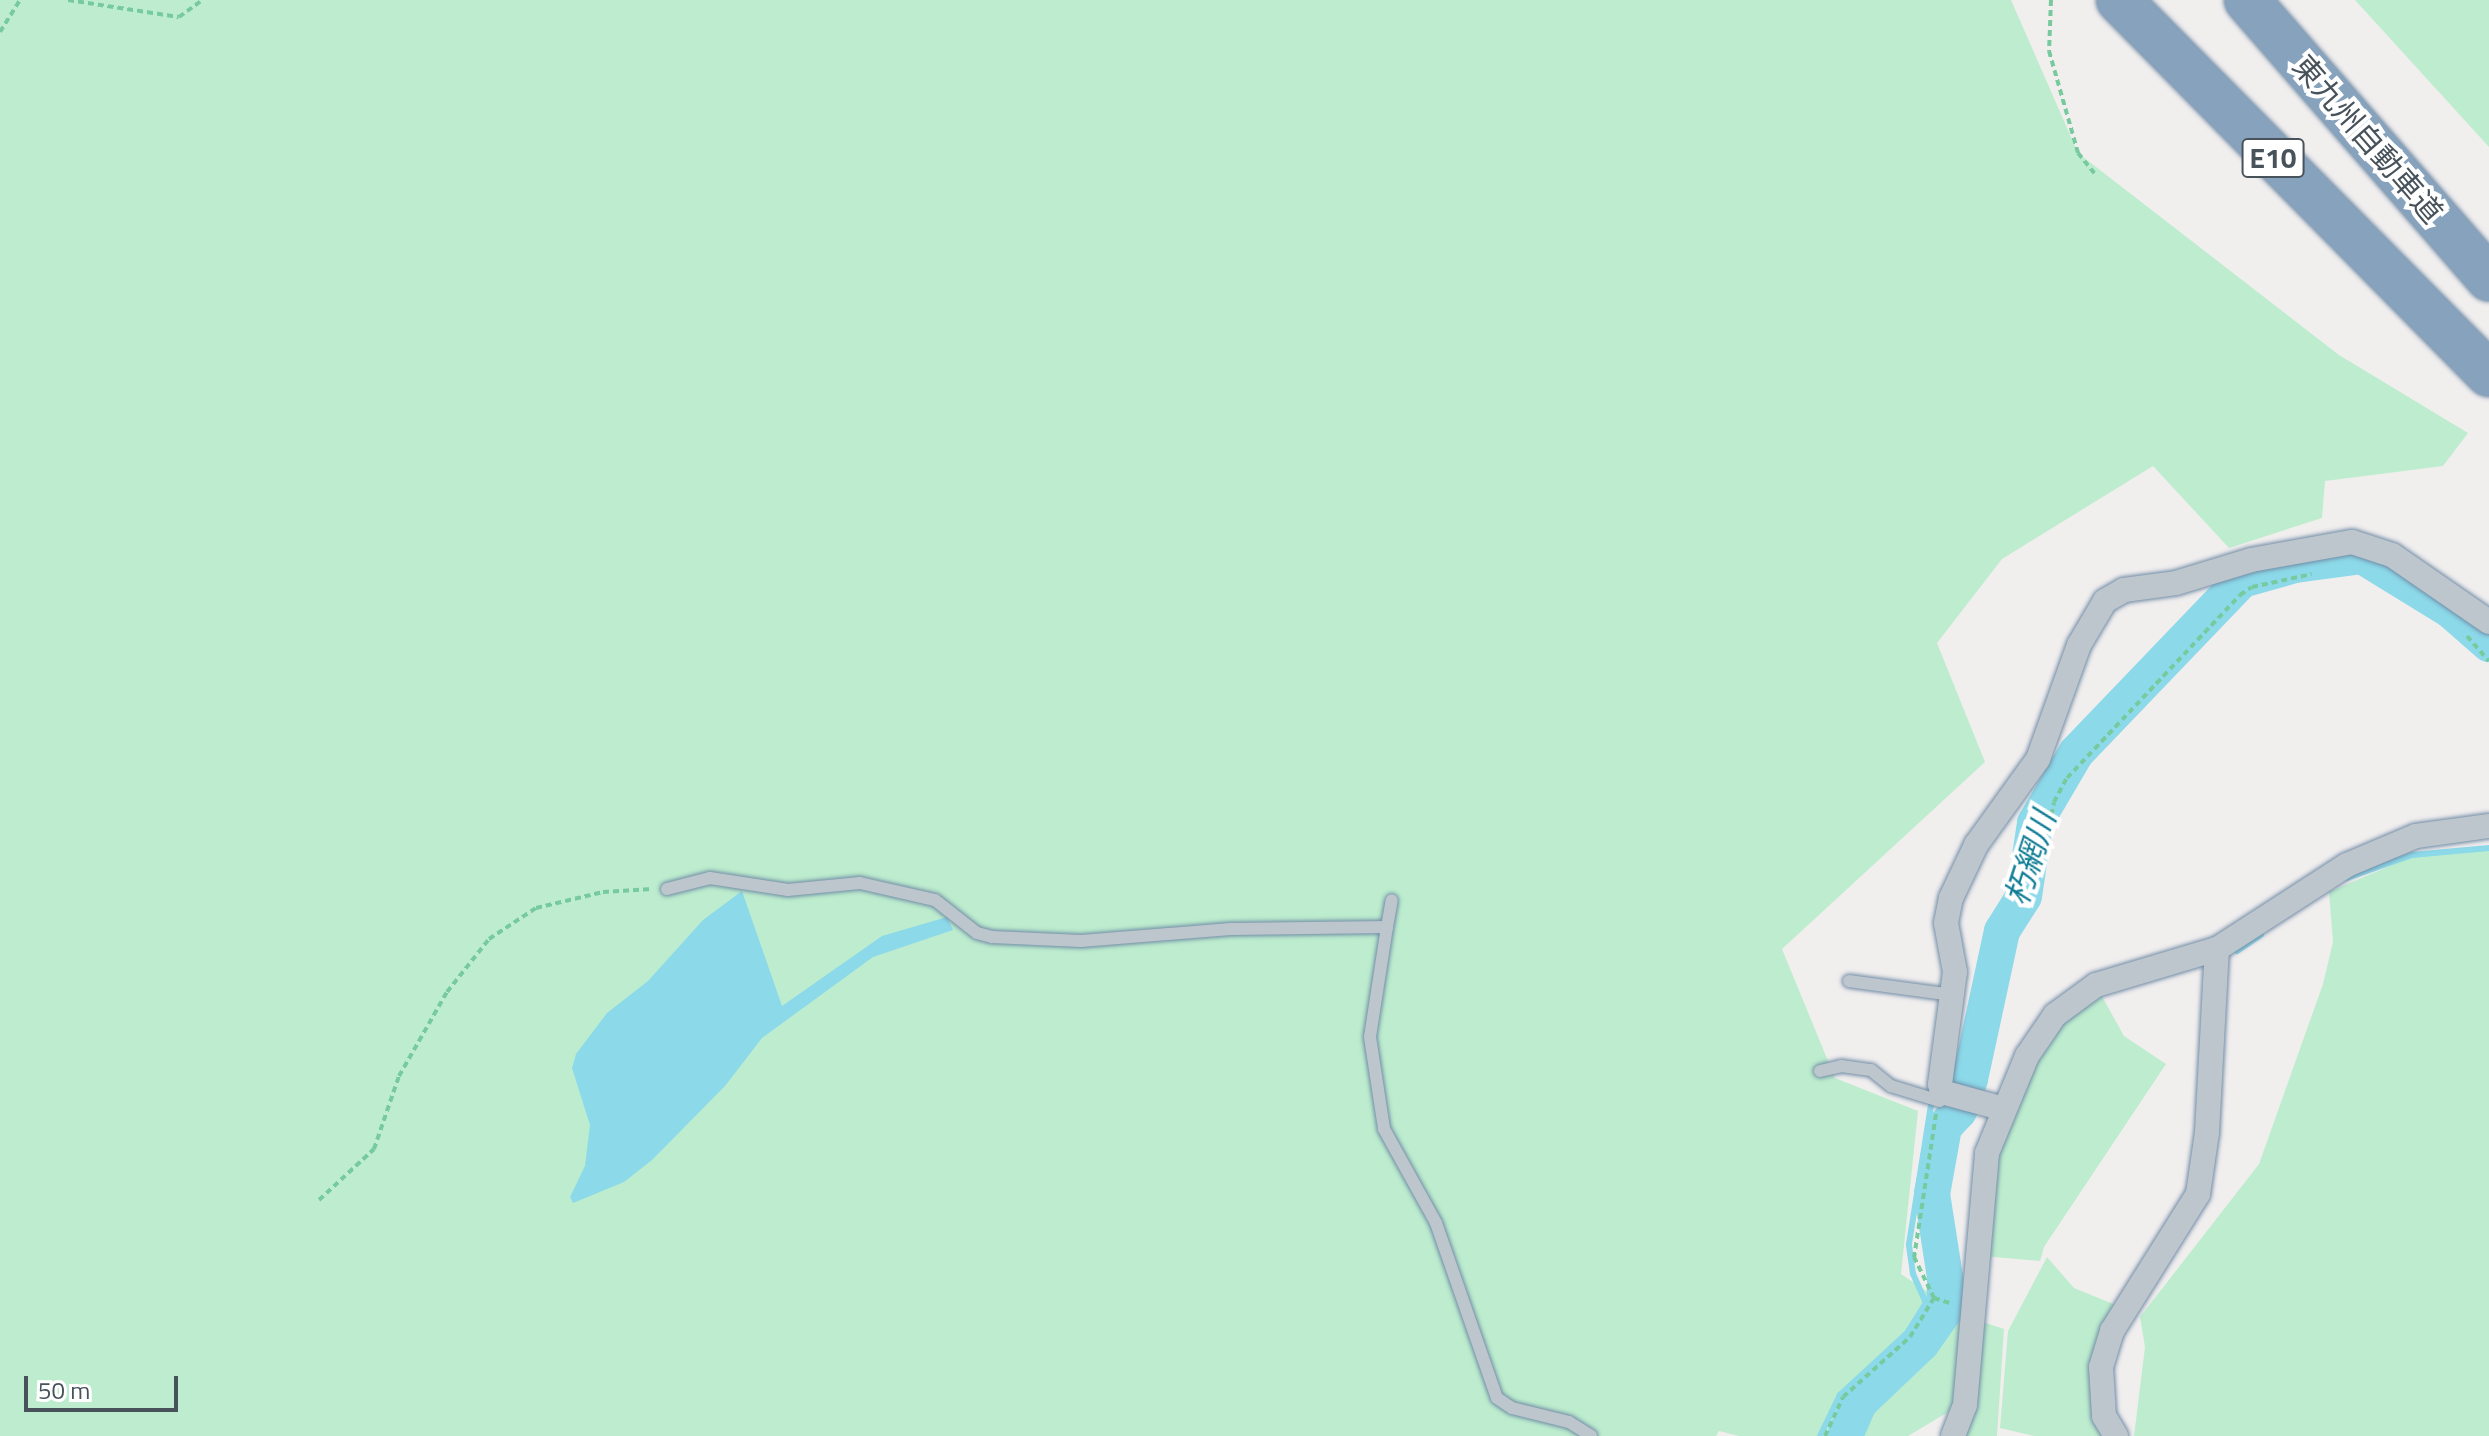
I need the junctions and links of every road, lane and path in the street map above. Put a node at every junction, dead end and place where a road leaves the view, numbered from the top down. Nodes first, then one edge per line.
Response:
1 (20, 0) edge
2 (68, 0) edge
3 (202, 0) edge
4 (2051, 0) edge
5 (2119, 0) edge
6 (2247, 0) edge
7 (0, 32) edge
8 (2096, 175) dead end
9 (2480, 268) edge
10 (2489, 374) edge
11 (2318, 573) dead end
12 (2489, 622) edge
13 (2464, 632) dead end
14 (2489, 661) edge
15 (2489, 826) edge
16 (2040, 874) dead end
17 (667, 889) joint
18 (1392, 900) dead end
19 (1387, 927) junction
20 (2217, 949) junction
21 (1849, 981) dead end
22 (1949, 994) junction
23 (1820, 1071) dead end
24 (1946, 1099) junction
25 (2004, 1109) junction
26 (319, 1200) dead end
27 (1934, 1298) junction
28 (1950, 1303) dead end
29 (1591, 1436) edge
30 (1825, 1436) edge
31 (1953, 1436) edge
32 (2116, 1436) edge

1 - 7 path
2 - 3 path
4 - 8 path
5 - 10 highway, E10
6 - 9 highway, 東九州自動車道 / E10
11 - 16 path
12 - 22 street
13 - 14 path
15 - 20 street
17 - 19 lane
17 - 26 path
18 - 19 lane
19 - 29 lane
20 - 25 street
20 - 32 street
21 - 22 lane
22 - 24 street
23 - 24 lane
24 - 25 street
24 - 27 path
25 - 31 street
27 - 28 path
27 - 30 path

